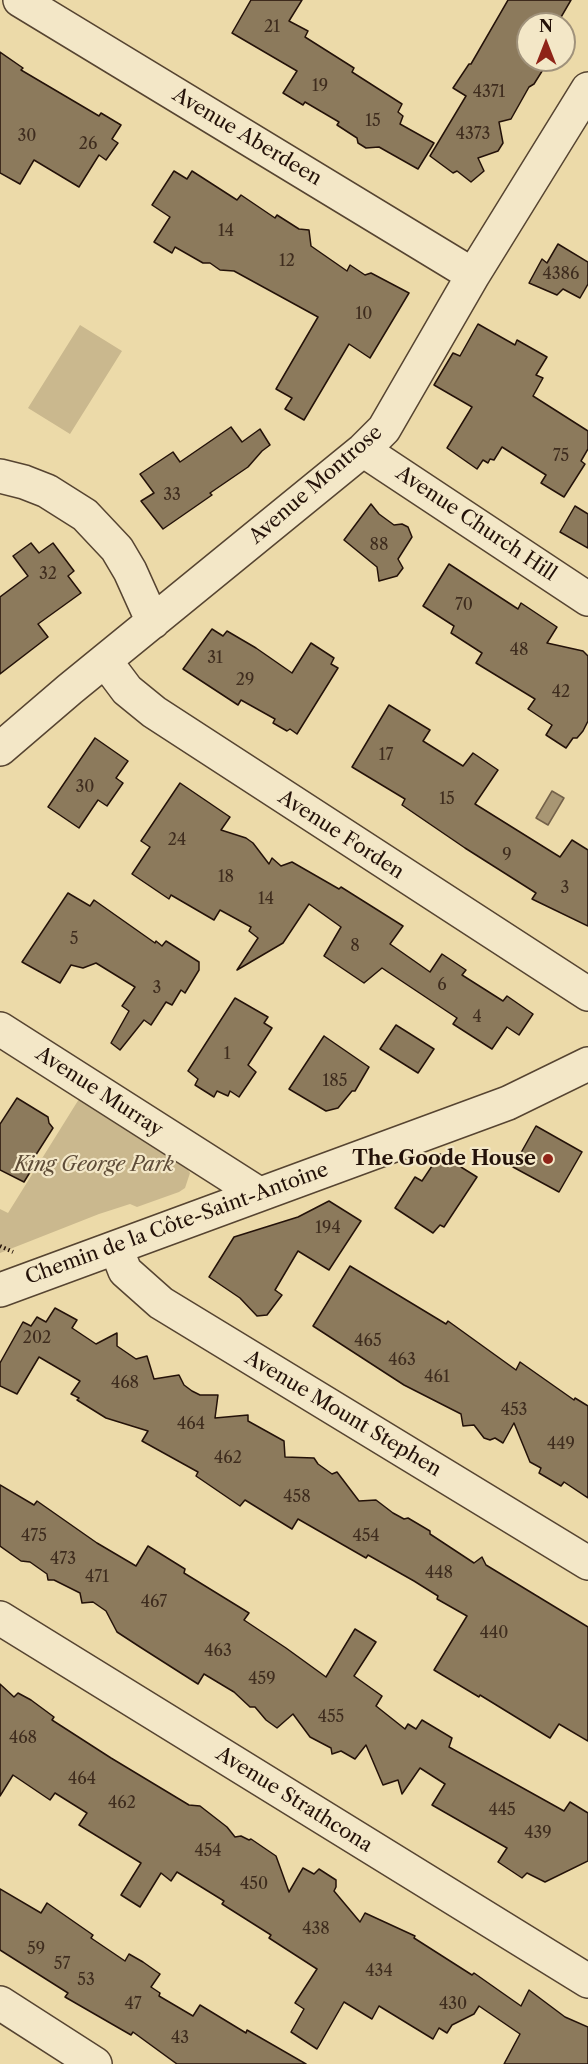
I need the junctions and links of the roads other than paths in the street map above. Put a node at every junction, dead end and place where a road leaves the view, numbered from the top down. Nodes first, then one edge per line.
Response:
1 (20, 0) edge
2 (588, 89) edge
3 (473, 275) junction
4 (363, 450) junction
5 (0, 476) edge
6 (588, 599) edge
7 (153, 622) junction
8 (106, 662) junction
9 (0, 749) edge
10 (588, 994) edge
11 (0, 1029) edge
12 (588, 1064) edge
13 (259, 1194) junction
14 (116, 1248) junction
15 (0, 1290) edge
16 (588, 1563) edge
17 (0, 1618) edge
18 (588, 1981) edge
19 (0, 2003) edge
20 (95, 2064) edge

1 - 3 street, Avenue Aberdeen
2 - 3 street, Avenue Montrose
3 - 4 street, Avenue Montrose
4 - 6 street, Avenue Church Hill
4 - 7 street, Avenue Montrose
5 - 7 street
7 - 8 street, Avenue Montrose
8 - 9 street, Avenue Montrose
8 - 10 street, Avenue Forden
11 - 13 street, Avenue Murray
12 - 13 street, Chemin de la Côte-Saint-Antoine
13 - 14 street, Chemin de la Côte-Saint-Antoine
14 - 15 street, Chemin de la Côte-Saint-Antoine
14 - 16 street, Avenue Mount Stephen
17 - 18 street, Avenue Strathcona
19 - 20 street

